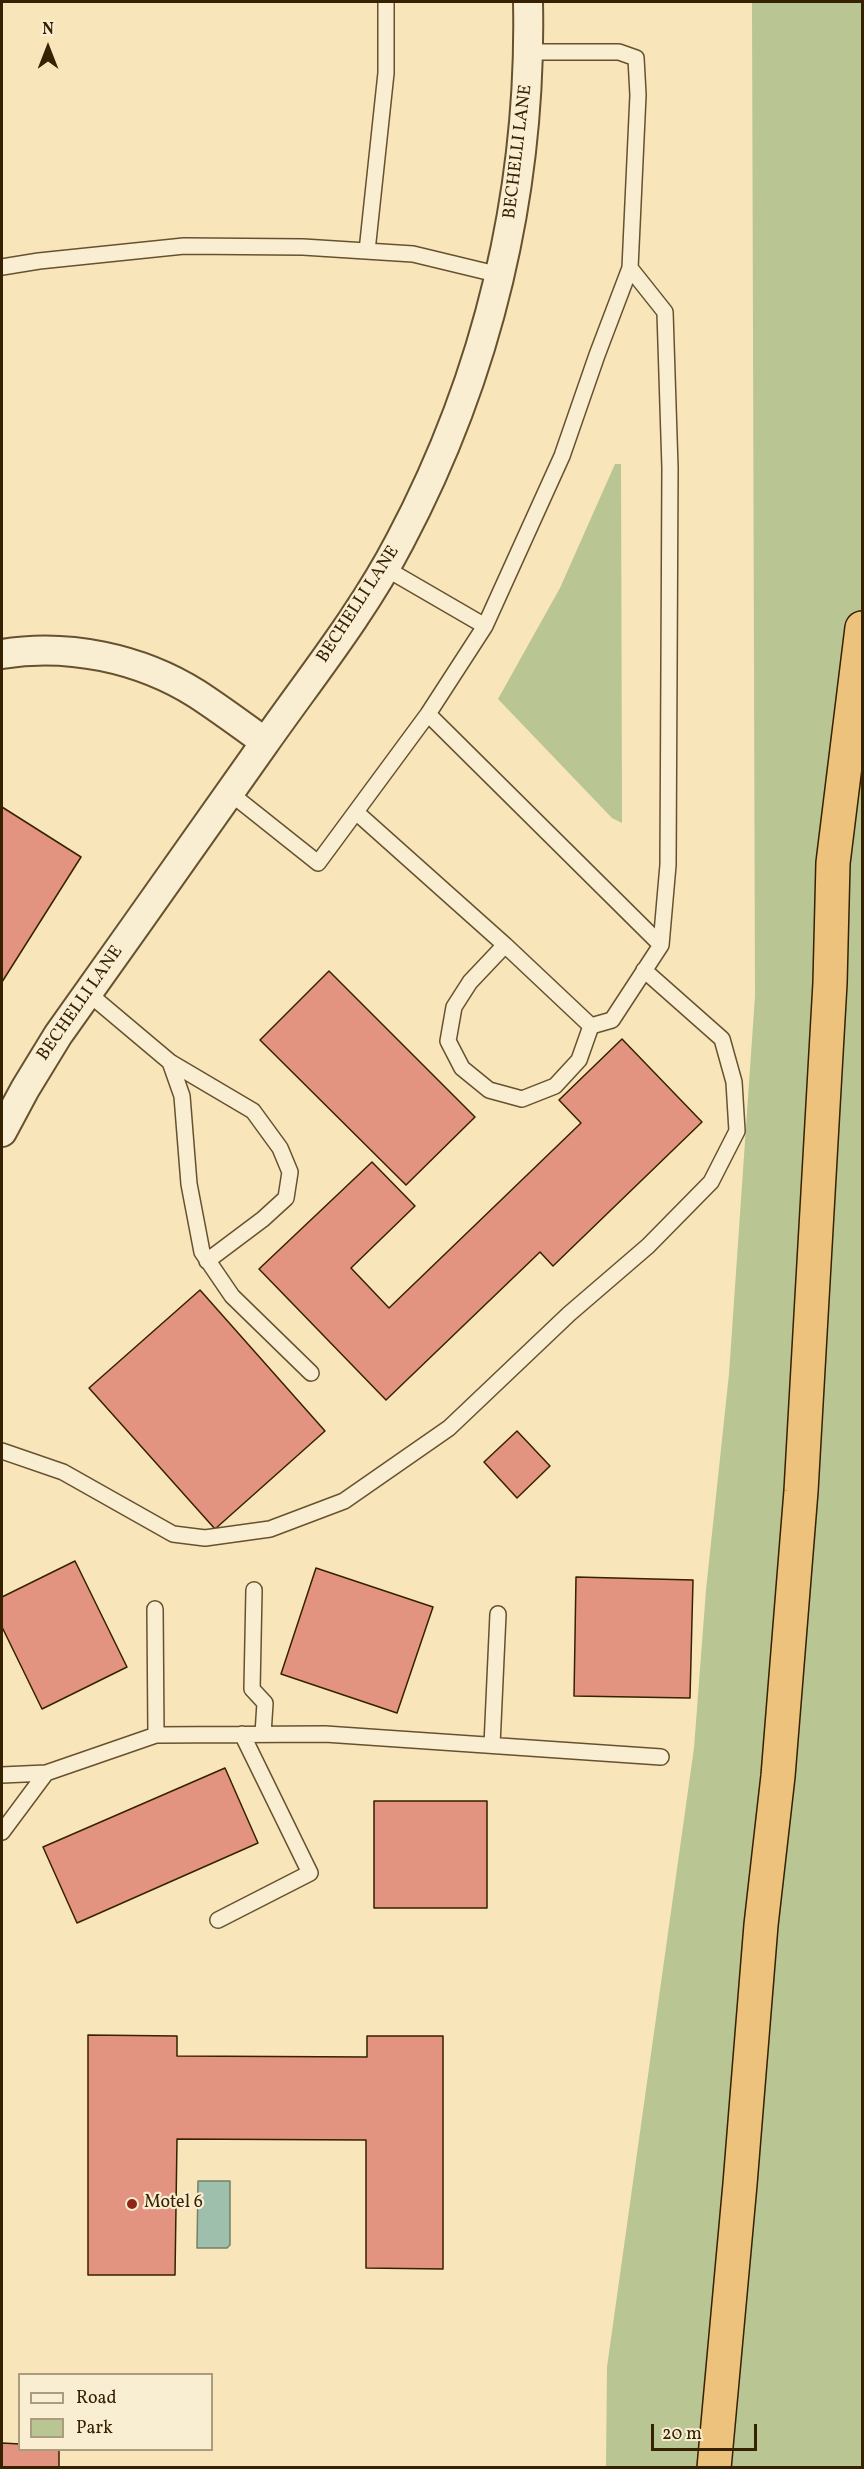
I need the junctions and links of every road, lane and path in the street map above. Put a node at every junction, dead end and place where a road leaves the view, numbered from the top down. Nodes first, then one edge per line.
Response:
1 (386, 2) edge
2 (528, 2) edge
3 (529, 52) junction
4 (367, 251) junction
5 (2, 267) edge
6 (630, 268) junction
7 (500, 275) junction
8 (385, 568) junction
9 (485, 626) junction
10 (862, 628) edge
11 (2, 654) edge
12 (428, 714) junction
13 (265, 742) junction
14 (230, 794) junction
15 (356, 812) junction
16 (505, 945) junction
17 (661, 945) junction
18 (645, 970) junction
19 (88, 993) junction
20 (591, 1026) junction
21 (170, 1062) junction
22 (2, 1132) edge
23 (207, 1261) junction
24 (311, 1373) dead end
25 (2, 1451) edge
26 (254, 1590) dead end
27 (155, 1609) dead end
28 (498, 1614) dead end
29 (242, 1734) junction
30 (263, 1734) junction
31 (156, 1735) junction
32 (492, 1746) junction
33 (661, 1757) dead end
34 (46, 1773) junction
35 (2, 1775) edge
36 (2, 1832) edge
37 (218, 1920) dead end
38 (714, 2468) edge

1 - 4 lane
2 - 3 street, BECHELLI LANE
3 - 6 lane
3 - 7 street, BECHELLI LANE
4 - 5 lane
4 - 7 lane
6 - 9 lane
6 - 17 lane
7 - 8 street, BECHELLI LANE
8 - 9 lane
8 - 13 street, BECHELLI LANE
9 - 12 lane
10 - 38 highway
11 - 13 street
12 - 15 lane
12 - 17 lane
13 - 14 street, BECHELLI LANE
14 - 15 lane
14 - 19 street, BECHELLI LANE
15 - 16 lane
16 - 20 lane
16 - 20 lane
17 - 18 lane
18 - 20 lane
18 - 25 lane
19 - 21 lane
19 - 22 street, BECHELLI LANE
21 - 23 lane
21 - 23 lane
23 - 24 lane
26 - 30 lane
27 - 31 lane
28 - 32 lane
29 - 30 lane
29 - 31 lane
29 - 37 lane
30 - 32 lane
31 - 34 lane
32 - 33 lane
34 - 35 lane
34 - 36 lane

